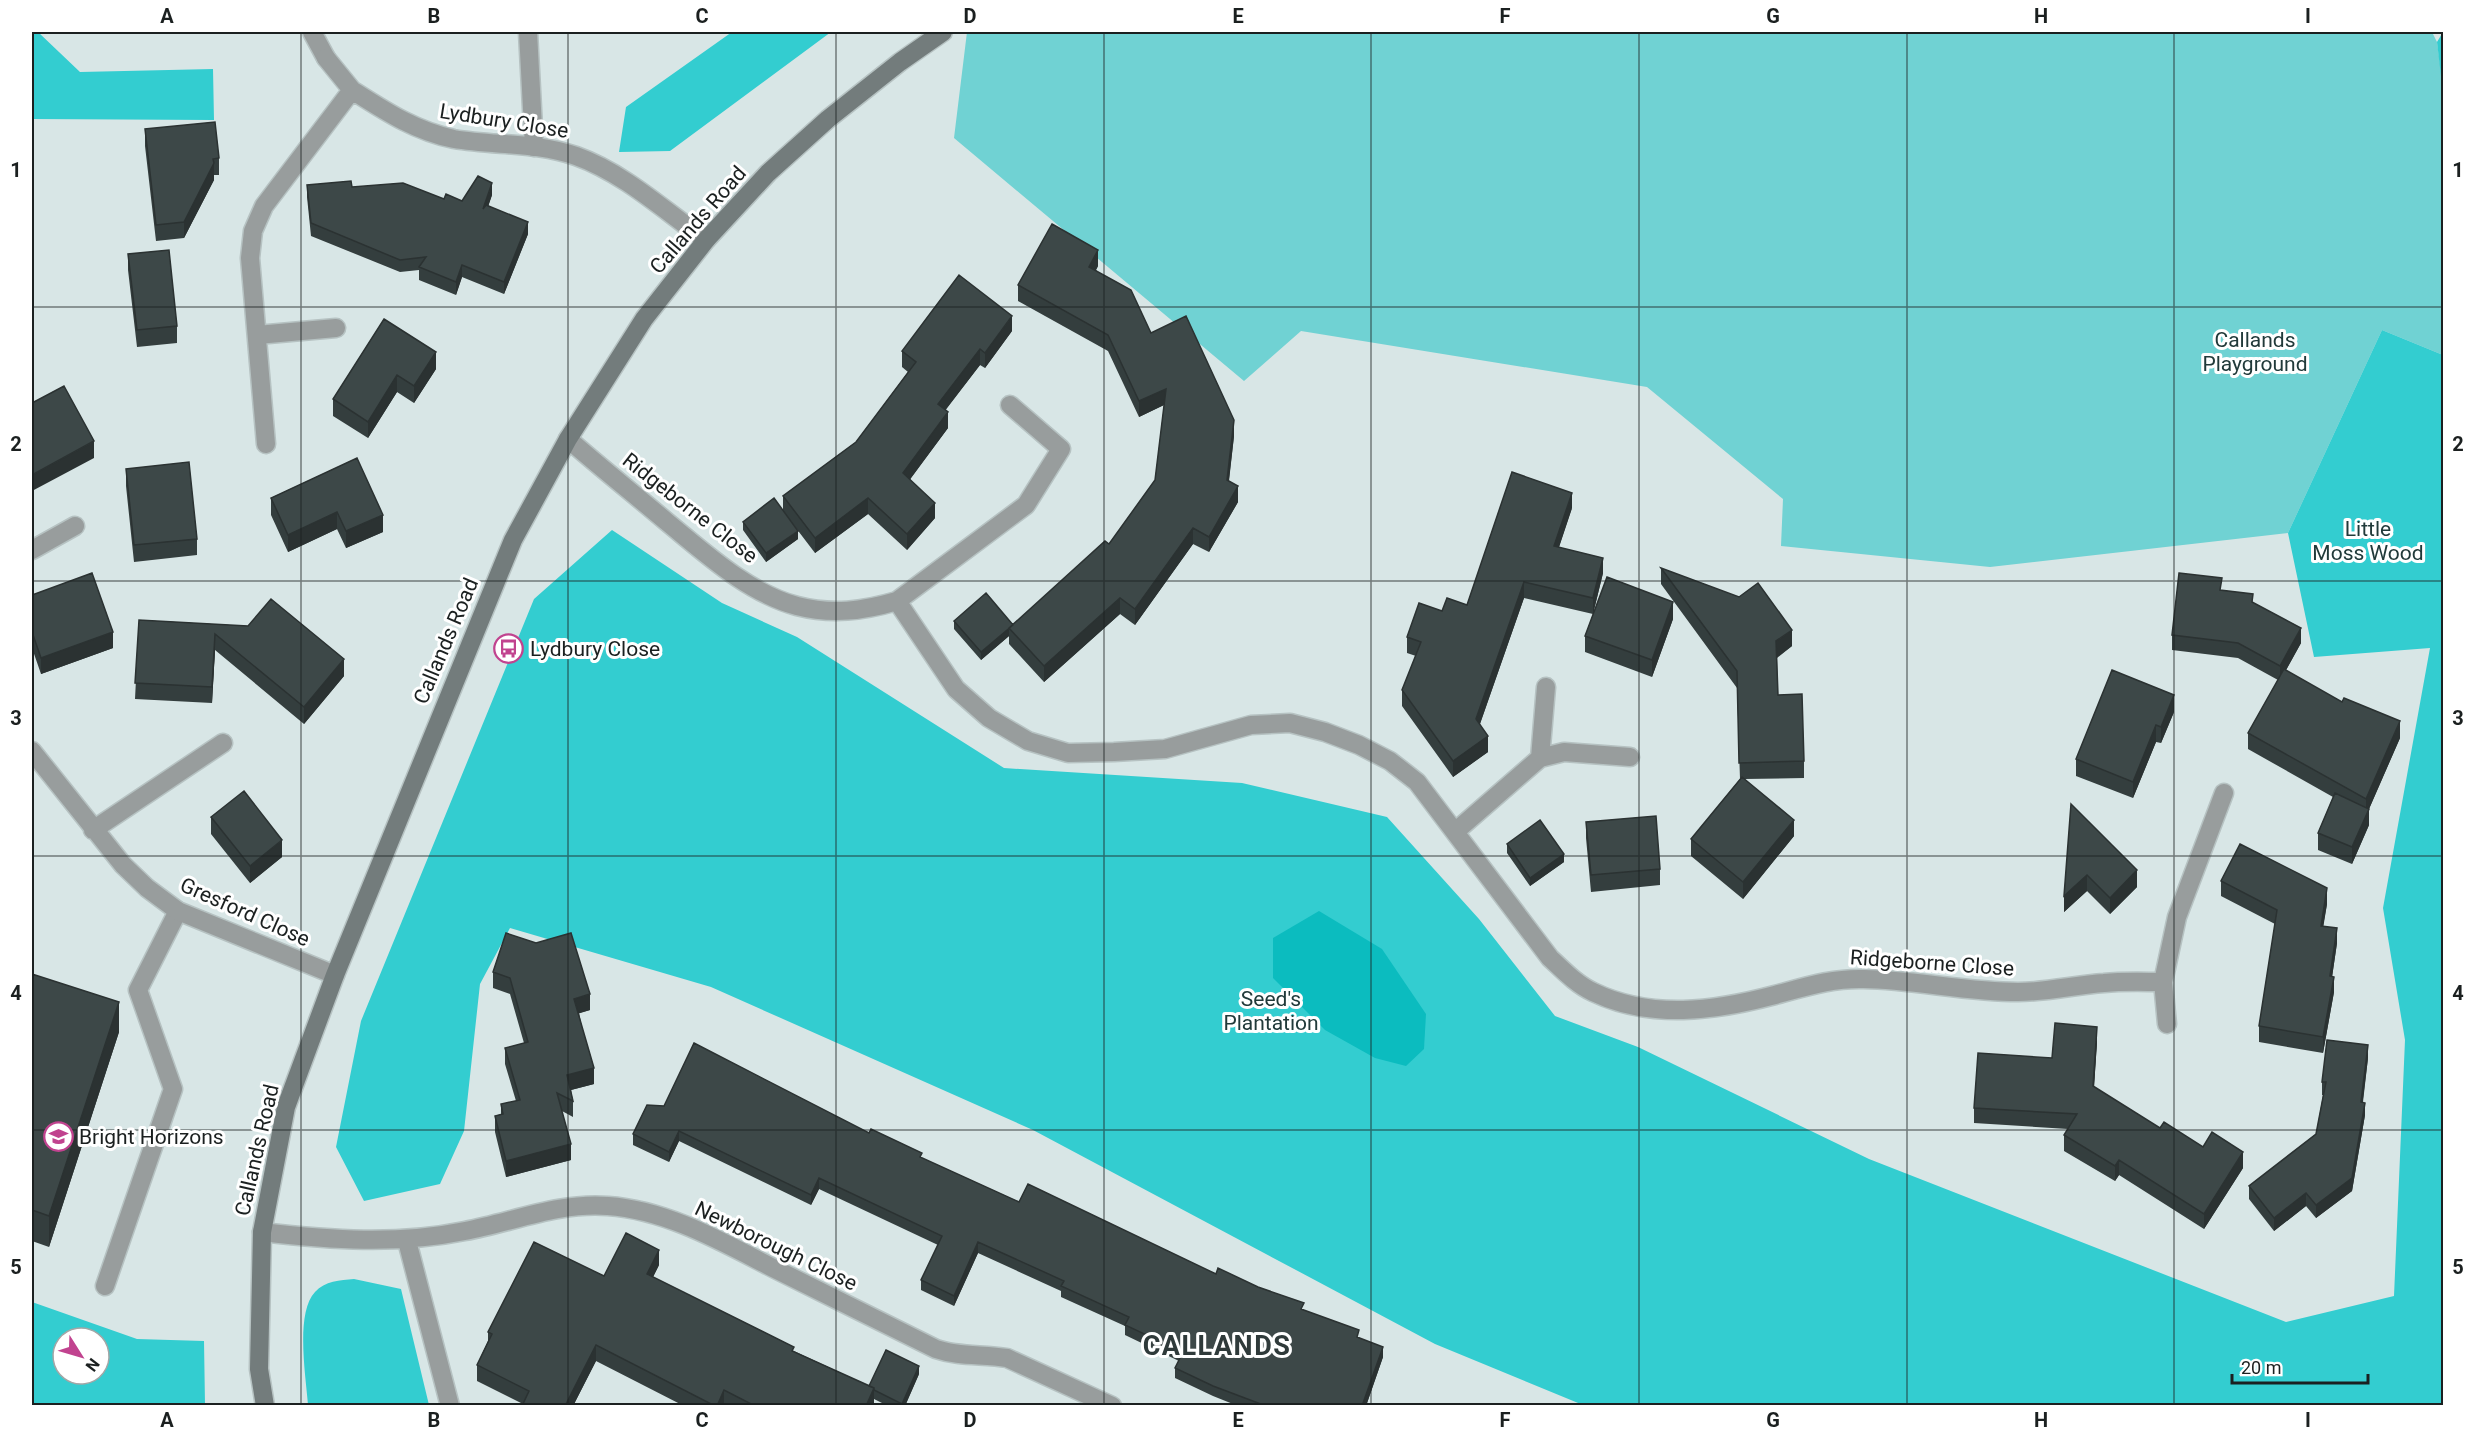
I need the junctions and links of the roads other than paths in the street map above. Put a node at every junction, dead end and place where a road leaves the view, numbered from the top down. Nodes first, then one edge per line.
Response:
1 (312, 32) edge
2 (528, 32) edge
3 (943, 32) edge
4 (352, 90) junction
5 (534, 147) junction
6 (706, 240) junction
7 (336, 328) dead end
8 (257, 335) junction
9 (1010, 405) dead end
10 (568, 439) junction
11 (266, 444) dead end
12 (75, 526) dead end
13 (32, 550) edge
14 (897, 601) junction
15 (1546, 687) dead end
16 (223, 743) dead end
17 (32, 751) edge
18 (1540, 758) junction
19 (1630, 758) dead end
20 (2224, 793) dead end
21 (93, 830) junction
22 (1456, 831) junction
23 (178, 911) junction
24 (335, 975) junction
25 (2163, 982) junction
26 (2167, 1024) dead end
27 (262, 1232) junction
28 (407, 1241) junction
29 (105, 1286) dead end
30 (265, 1406) edge
31 (450, 1406) edge
32 (1112, 1406) edge

1 - 4 street, Lydbury Close
2 - 5 street
3 - 6 street, Callands Road
4 - 5 street, Lydbury Close
4 - 8 street
5 - 6 street, Lydbury Close
6 - 10 street, Callands Road
7 - 8 street
8 - 11 street
9 - 14 street, Ridgeborne Close
10 - 14 street, Ridgeborne Close
10 - 24 street, Callands Road
12 - 13 street
14 - 22 street, Ridgeborne Close
15 - 18 street
16 - 21 street
17 - 21 street, Gresford Close
18 - 19 street
18 - 22 street
20 - 25 street
21 - 23 street, Gresford Close
22 - 25 street, Ridgeborne Close
23 - 24 street, Gresford Close
23 - 29 street
24 - 27 street, Callands Road
25 - 26 street
27 - 28 street, Newborough Close
27 - 30 street, Callands Road
28 - 31 street
28 - 32 street, Newborough Close

